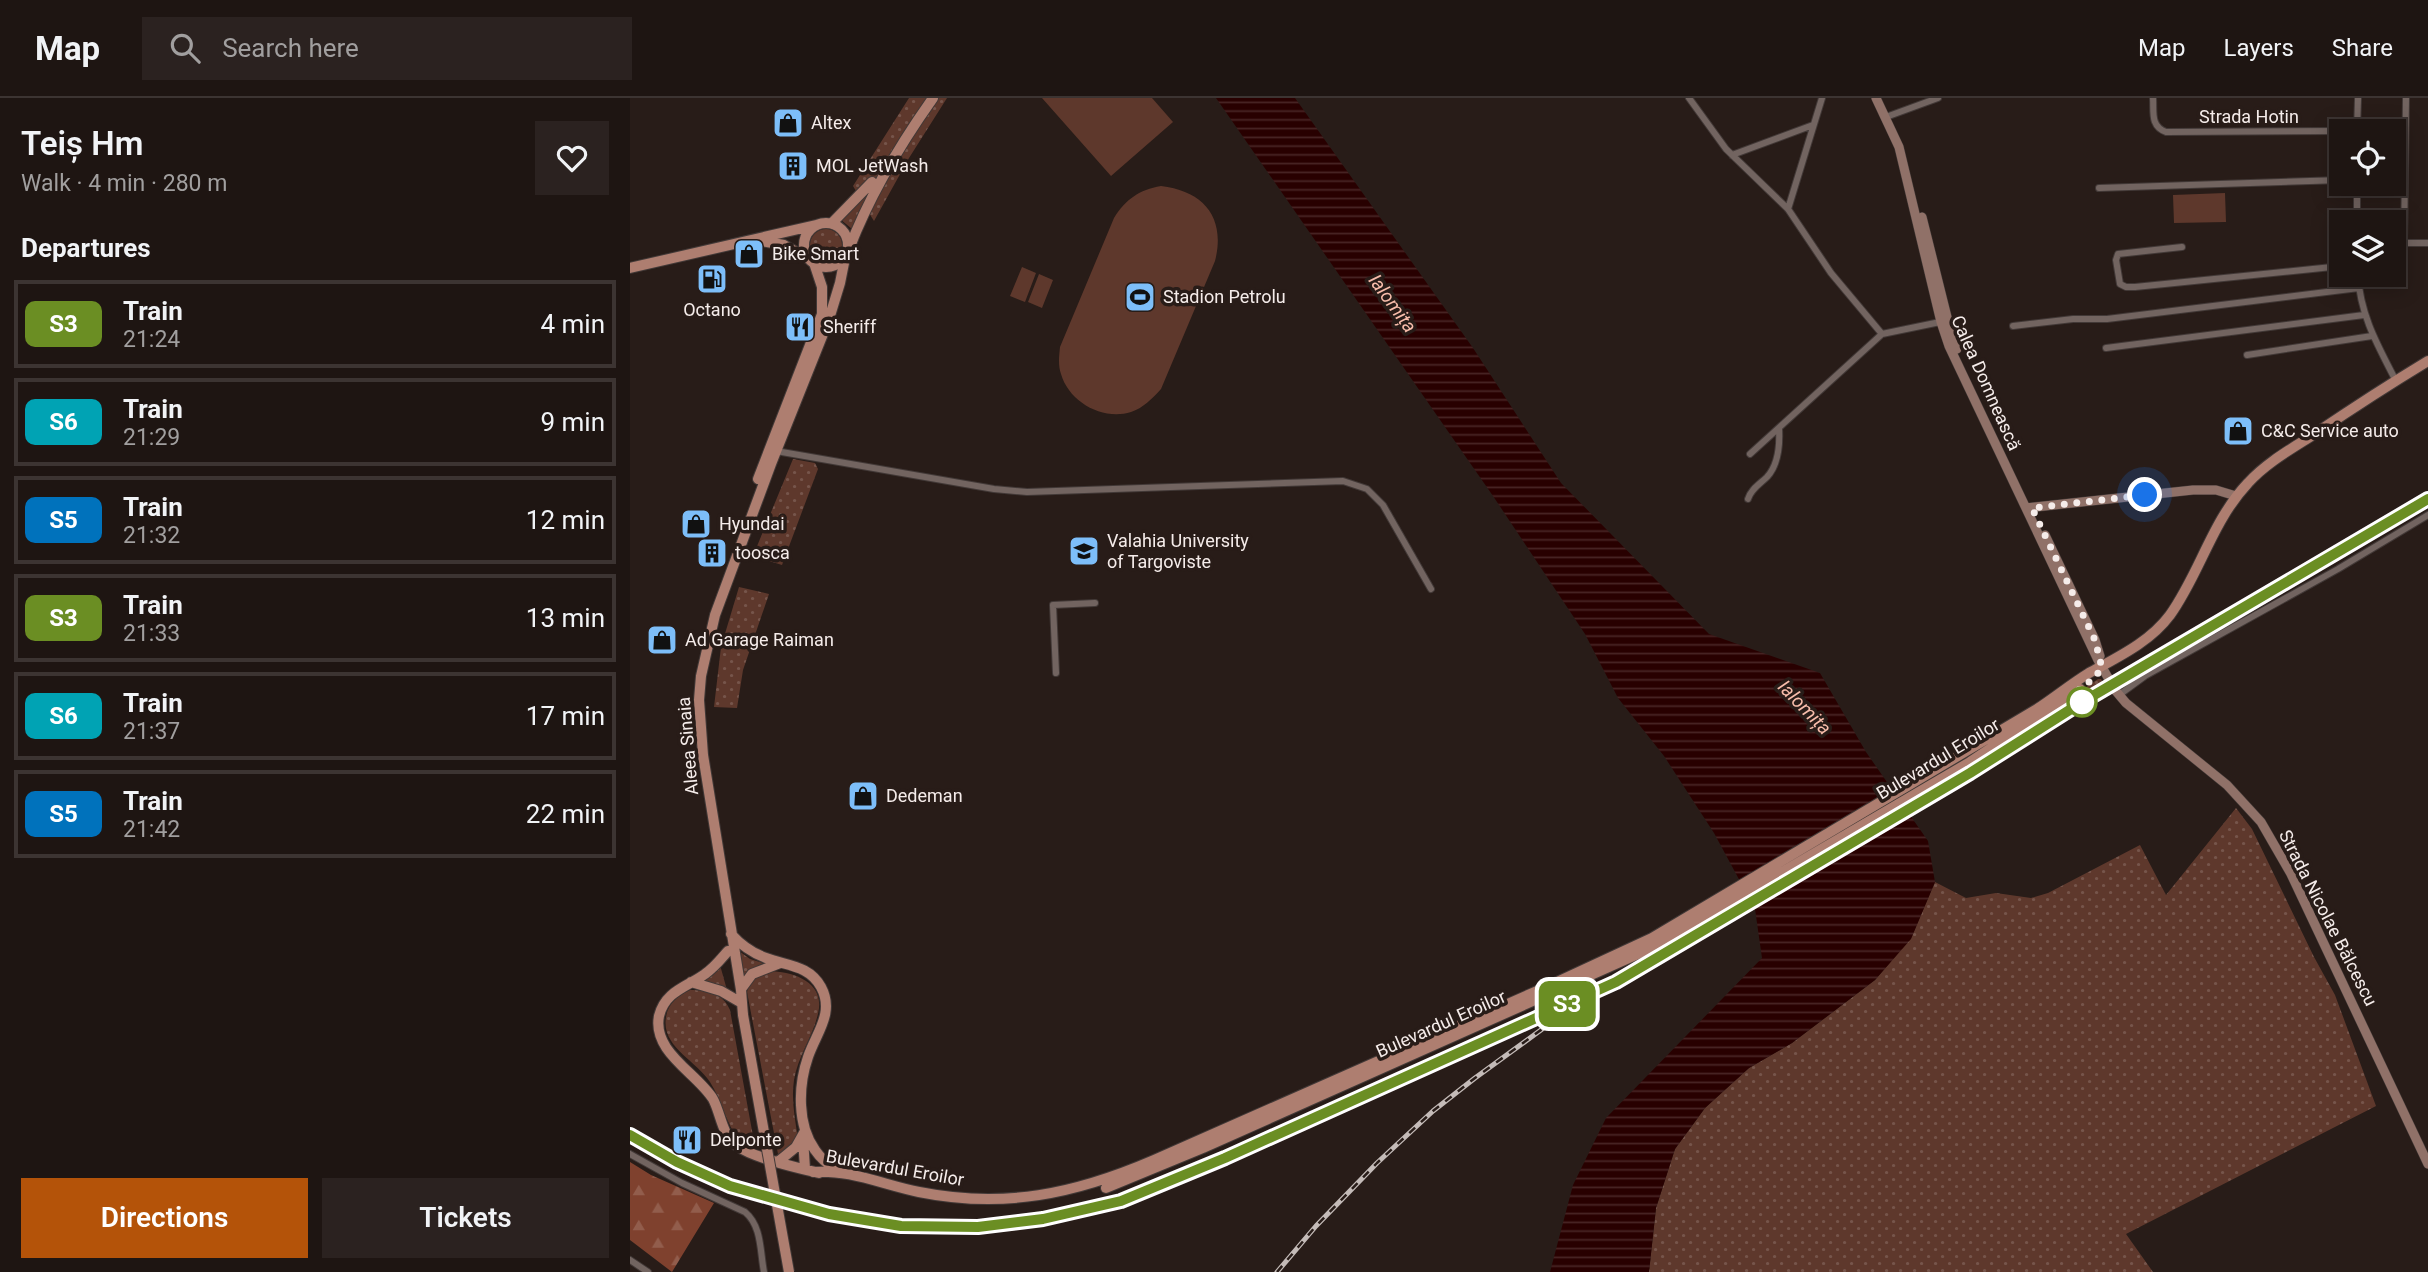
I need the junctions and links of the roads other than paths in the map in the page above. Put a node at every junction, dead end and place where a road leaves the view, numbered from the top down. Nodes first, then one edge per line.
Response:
1 (933, 98) edge
2 (1689, 98) edge
3 (1822, 98) edge
4 (1876, 98) edge
5 (1882, 98) edge
6 (1938, 98) edge
7 (2154, 98) edge
8 (2358, 98) edge
9 (2406, 98) edge
10 (1889, 116) junction
11 (2357, 119) edge
12 (2406, 119) edge
13 (1813, 125) junction
14 (2329, 131) edge
15 (1732, 155) junction
16 (892, 158) junction
17 (2329, 180) edge
18 (2099, 188) dead end
19 (1788, 209) junction
20 (832, 223) junction
21 (816, 225) junction
22 (751, 241) junction
23 (2406, 243) edge
24 (2428, 243) edge
25 (2182, 247) dead end
26 (847, 253) junction
27 (811, 261) junction
28 (2329, 267) edge
29 (630, 268) edge
30 (2359, 288) joint
31 (2364, 315) junction
32 (1944, 321) junction
33 (2013, 326) dead end
34 (1882, 334) junction
35 (2372, 336) junction
36 (2106, 348) dead end
37 (2247, 355) dead end
38 (2428, 361) edge
39 (2396, 381) junction
40 (1779, 428) junction
41 (776, 451) junction
42 (1751, 454) dead end
43 (2236, 496) junction
44 (1748, 499) dead end
45 (2029, 508) junction
46 (2428, 515) edge
47 (1431, 589) dead end
48 (1094, 603) dead end
49 (2102, 668) junction
50 (1056, 673) dead end
51 (2119, 695) junction
52 (1697, 918) junction
53 (731, 934) junction
54 (727, 950) junction
55 (780, 962) junction
56 (691, 982) junction
57 (741, 990) junction
58 (740, 1002) junction
59 (804, 1134) junction
60 (814, 1149) junction
61 (630, 1154) edge
62 (779, 1161) junction
63 (2428, 1164) edge
64 (809, 1170) junction
65 (839, 1172) junction
66 (630, 1260) edge
67 (648, 1272) edge
68 (764, 1272) edge
69 (789, 1272) edge

1 - 16 main road
2 - 15 street
3 - 13 street
4 - 10 main road, Calea Domnească
5 - 10 main road, Calea Domnească
6 - 10 street
7 - 14 street, Strada Hotin
8 - 11 street
9 - 12 street
10 - 32 main road, Calea Domnească
13 - 15 street
13 - 19 street
15 - 19 street
16 - 20 main road
16 - 26 main road, Aleea Sinaia
17 - 18 street
19 - 34 street
20 - 21 main road
20 - 26 main road
21 - 22 main road
21 - 27 main road, Aleea Sinaia
22 - 27 main road
22 - 29 main road
23 - 24 street
25 - 28 street
26 - 27 main road
26 - 41 main road, Aleea Sinaia
27 - 54 main road, Aleea Sinaia
30 - 31 street
30 - 33 street
31 - 35 street
31 - 36 street
32 - 34 street
32 - 45 main road, Calea Domnească
34 - 40 street
35 - 37 street
35 - 39 street
38 - 39 main road, Bulevardul Eroilor
39 - 43 main road, Bulevardul Eroilor
40 - 42 street
40 - 44 street
41 - 47 street
41 - 53 main road, Aleea Sinaia
43 - 45 main road
43 - 49 main road, Bulevardul Eroilor
45 - 49 main road, Calea Domnească
45 - 49 main road, Calea Domnească
46 - 51 street
48 - 50 street
49 - 51 main road, Strada Nicolae Bălcescu
49 - 52 main road, Bulevardul Eroilor
51 - 63 main road, Strada Nicolae Bălcescu
52 - 64 main road, Bulevardul Eroilor
52 - 65 main road, Bulevardul Eroilor
53 - 55 main road
53 - 57 main road, Aleea Sinaia
54 - 56 main road, Bulevardul Eroilor
54 - 58 main road, Aleea Sinaia
55 - 57 main road
55 - 59 main road
56 - 58 main road
56 - 62 main road, Bulevardul Eroilor
57 - 58 main road, Aleea Sinaia
58 - 69 main road, Aleea Sinaia, bridge
59 - 60 main road
59 - 62 main road
59 - 64 main road
60 - 64 main road
60 - 65 main road
61 - 68 street
62 - 64 main road, Bulevardul Eroilor
64 - 65 main road, Bulevardul Eroilor
66 - 67 street

